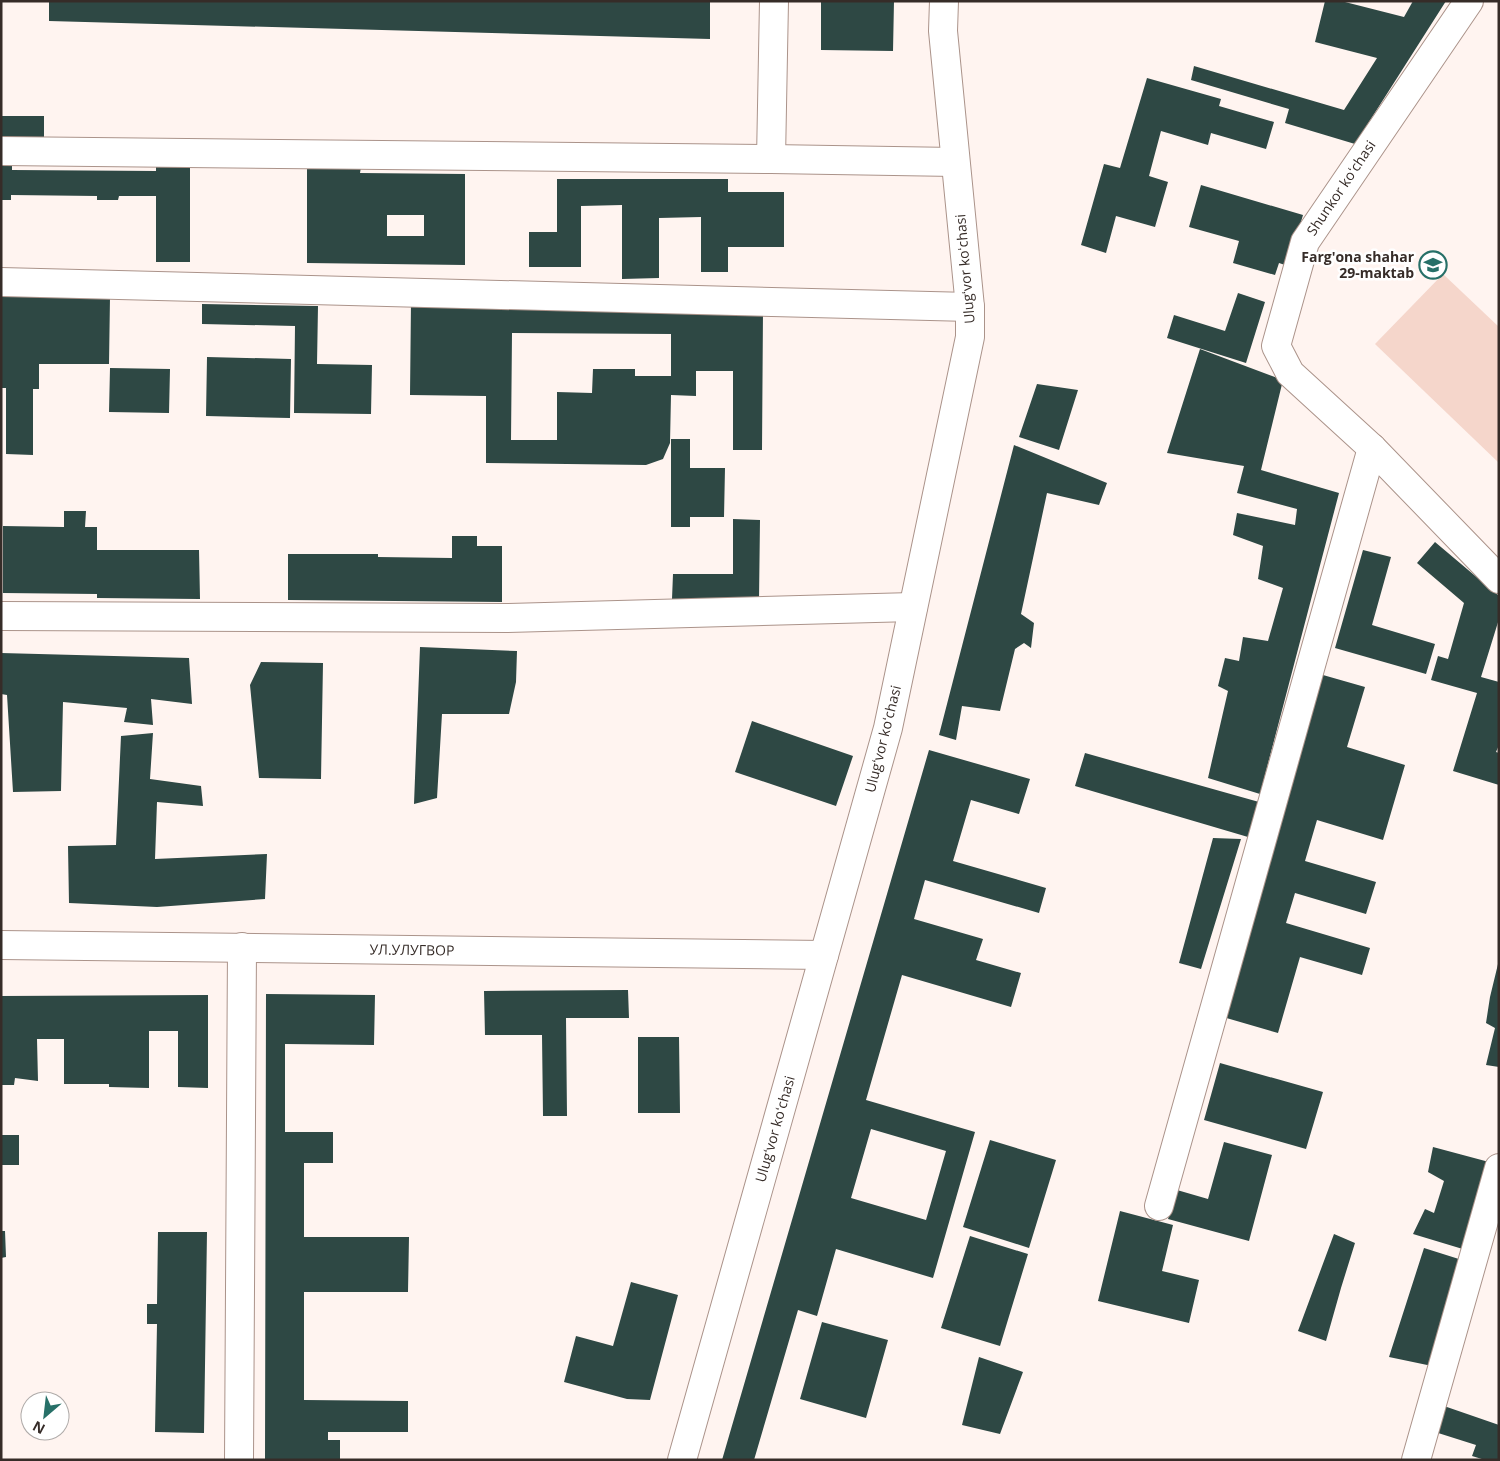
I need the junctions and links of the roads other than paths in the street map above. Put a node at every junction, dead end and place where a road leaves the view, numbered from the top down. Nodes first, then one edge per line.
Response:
1 (774, 1) edge
2 (944, 1) edge
3 (1469, 1) edge
4 (1, 151) edge
5 (771, 159) junction
6 (955, 162) junction
7 (1, 282) edge
8 (970, 307) junction
9 (1372, 448) junction
10 (1499, 579) edge
11 (913, 607) junction
12 (1, 616) edge
13 (1, 945) edge
14 (242, 947) junction
15 (824, 955) junction
16 (1499, 1168) edge
17 (1159, 1206) dead end
18 (239, 1460) edge
19 (682, 1460) edge
20 (1416, 1460) edge

1 - 5 street
2 - 6 street, Ulugʻvor koʻchasi
3 - 9 street, Shunkor koʻchasi
4 - 5 street
5 - 6 street
6 - 8 street, Ulugʻvor koʻchasi
7 - 8 street
8 - 11 street, Ulugʻvor koʻchasi
9 - 10 street, Shunkor koʻchasi
9 - 17 street
11 - 12 street
11 - 15 street, Ulugʻvor koʻchasi
13 - 14 street, УЛ.УЛУГВОР
14 - 15 street, УЛ.УЛУГВОР
14 - 18 street
15 - 19 street, Ulugʻvor koʻchasi
16 - 20 street

